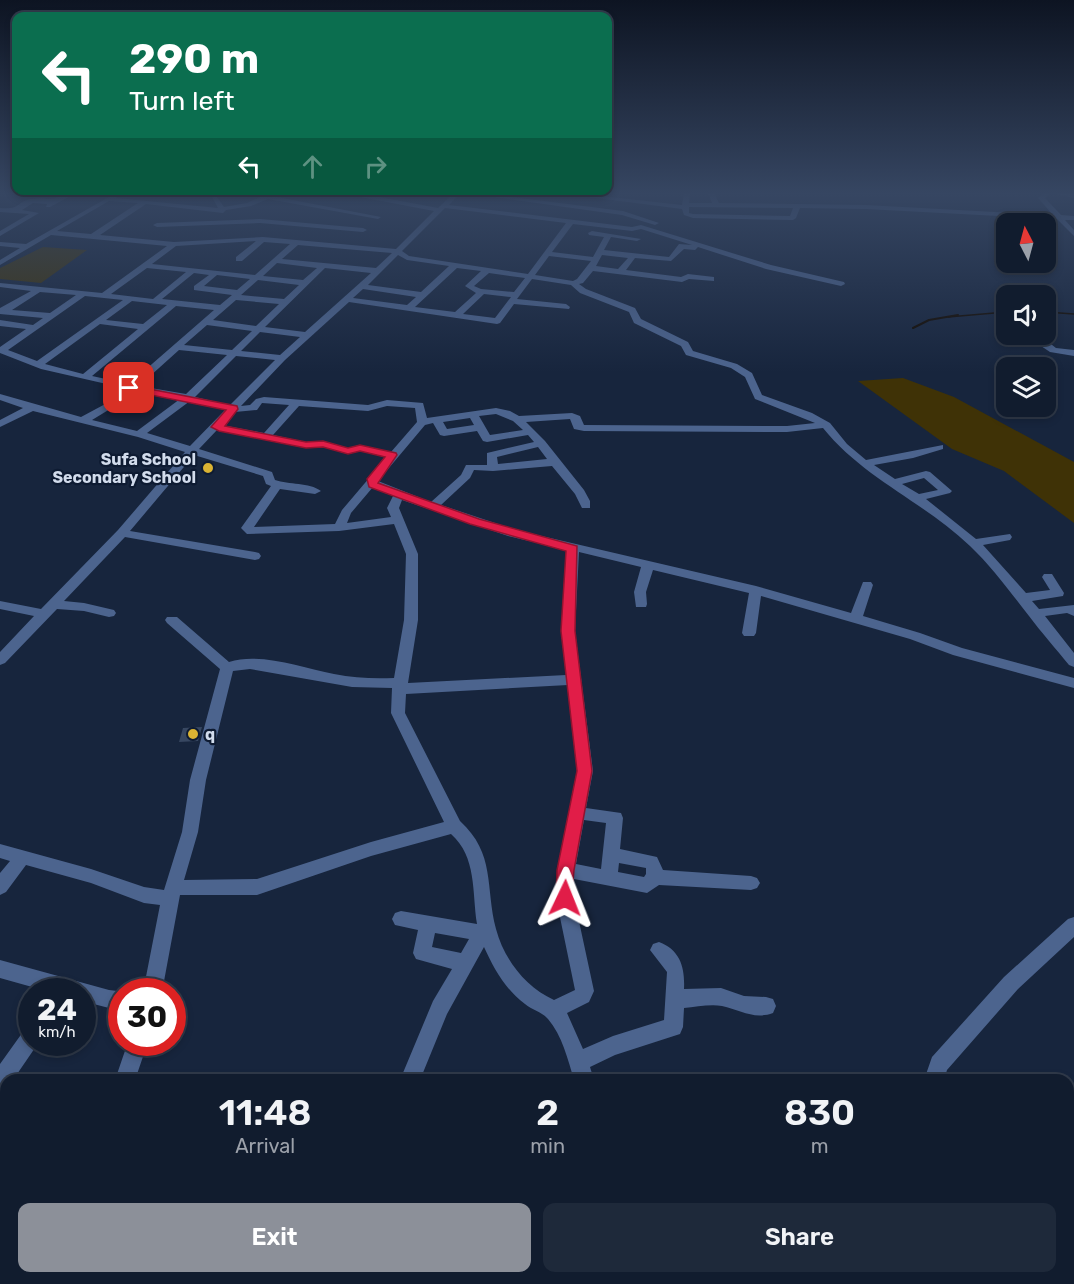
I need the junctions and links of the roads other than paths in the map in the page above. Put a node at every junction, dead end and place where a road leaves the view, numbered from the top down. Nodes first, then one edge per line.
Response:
1 (15, 253) edge
2 (161, 253) edge
3 (247, 253) edge
4 (286, 253) edge
5 (395, 253) edge
6 (400, 253) edge
7 (676, 253) edge
8 (722, 253) edge
9 (549, 254) joint
10 (597, 255) junction
11 (633, 256) junction
12 (655, 257) junction
13 (239, 259) dead end
14 (277, 261) junction
15 (0, 262) edge
16 (144, 265) junction
17 (455, 265) junction
18 (323, 266) junction
19 (591, 268) junction
20 (487, 270) junction
21 (192, 271) junction
22 (378, 271) junction
23 (621, 271) junction
24 (214, 274) junction
25 (646, 276) junction
26 (257, 278) junction
27 (529, 278) junction
28 (711, 279) dead end
29 (305, 283) junction
30 (573, 283) junction
31 (841, 284) dead end
32 (0, 285) edge
33 (360, 286) junction
34 (39, 289) junction
35 (481, 291) junction
36 (83, 294) junction
37 (235, 295) junction
38 (422, 295) junction
39 (103, 296) junction
40 (513, 298) junction
41 (130, 299) junction
42 (345, 299) junction
43 (155, 301) junction
44 (285, 302) junction
45 (174, 303) junction
46 (566, 307) dead end
47 (220, 308) junction
48 (409, 308) junction
49 (1, 312) edge
50 (52, 316) junction
51 (456, 316) junction
52 (100, 322) junction
53 (204, 322) junction
54 (0, 323) edge
55 (145, 327) junction
56 (35, 328) junction
57 (258, 329) junction
58 (305, 335) junction
59 (1046, 345) edge
60 (175, 348) junction
61 (1, 351) edge
62 (233, 353) junction
63 (1074, 353) edge
64 (282, 358) junction
65 (39, 364) junction
66 (87, 376) junction
67 (129, 388) junction
68 (0, 397) edge
69 (188, 398) junction
70 (296, 403) junction
71 (30, 408) junction
72 (233, 409) junction
73 (473, 414) junction
74 (436, 419) junction
75 (517, 419) junction
76 (82, 421) junction
77 (422, 422) junction
78 (0, 424) edge
79 (826, 425) junction
80 (216, 427) junction
81 (480, 427) junction
82 (529, 432) junction
83 (138, 434) junction
84 (266, 437) junction
85 (541, 443) junction
86 (939, 447) dead end
87 (193, 449) junction
88 (392, 455) junction
89 (555, 462) junction
90 (864, 464) junction
91 (493, 468) junction
92 (371, 482) junction
93 (893, 483) junction
94 (278, 485) junction
95 (315, 491) dead end
96 (399, 495) junction
97 (918, 498) junction
98 (586, 506) dead end
99 (432, 507) junction
100 (398, 520) junction
101 (339, 527) junction
102 (122, 533) junction
103 (1006, 537) dead end
104 (974, 543) junction
105 (573, 548) junction
106 (255, 556) dead end
107 (648, 566) junction
108 (1048, 577) dead end
109 (867, 585) dead end
110 (756, 590) junction
111 (1058, 593) junction
112 (1022, 598) junction
113 (641, 604) dead end
114 (0, 605) edge
115 (48, 609) junction
116 (1072, 610) edge
117 (109, 613) dead end
118 (1034, 614) junction
119 (856, 618) junction
120 (172, 620) dead end
121 (749, 633) dead end
122 (1073, 659) edge
123 (0, 660) edge
124 (227, 668) junction
125 (575, 680) junction
126 (1074, 683) edge
127 (400, 686) junction
128 (578, 813) junction
129 (454, 826) junction
130 (0, 851) edge
131 (612, 855) junction
132 (22, 857) junction
133 (566, 870) junction
134 (655, 877) junction
135 (608, 878) junction
136 (751, 883) dead end
137 (0, 887) edge
138 (171, 894) junction
139 (401, 919) dead end
140 (428, 924) junction
141 (1074, 925) edge
142 (484, 932) junction
143 (659, 950) dead end
144 (465, 963) junction
145 (0, 969) edge
146 (28, 978) edge
147 (155, 978) edge
148 (675, 999) junction
149 (766, 1006) dead end
150 (552, 1010) junction
151 (18, 1056) edge
152 (133, 1056) edge
153 (581, 1071) edge
154 (5, 1074) edge
155 (127, 1074) edge
156 (413, 1074) edge
157 (936, 1074) edge

1 - 15 street
2 - 16 street
3 - 13 street
4 - 14 street
5 - 22 street
6 - 17 street
7 - 12 street
8 - 31 street
9 - 10 street
9 - 27 street
10 - 11 street
10 - 19 street
11 - 12 street
11 - 23 street
12 - 25 street
14 - 18 street
14 - 26 street
16 - 21 street
16 - 39 street
17 - 20 street
17 - 38 street
18 - 22 street
18 - 29 street
19 - 23 street
19 - 30 street
20 - 27 street
20 - 35 street
21 - 24 street
21 - 43 street
22 - 33 street
23 - 25 street
24 - 26 street
24 - 37 street
25 - 28 street
26 - 29 street
26 - 37 street
27 - 30 street
27 - 40 street
29 - 44 street
30 - 79 street
32 - 34 street
33 - 38 street
33 - 42 street
34 - 36 street
34 - 49 street
35 - 40 street
35 - 51 street
36 - 39 street
36 - 50 street
37 - 44 street
37 - 47 street
38 - 48 street
39 - 41 street
40 - 46 street
40 - 51 street
41 - 43 street
41 - 52 street
42 - 48 street
42 - 58 street
43 - 45 street
44 - 57 street
45 - 47 street
45 - 55 street
47 - 53 street
48 - 51 street
49 - 50 street
50 - 56 street
52 - 55 street
52 - 65 street
53 - 57 street
53 - 60 street
54 - 56 street
55 - 66 street
56 - 61 street
57 - 58 street
57 - 62 street
58 - 64 street
59 - 63 street
60 - 62 street
60 - 67 street
61 - 65 street
62 - 64 street
62 - 69 street
64 - 72 street
65 - 66 street
66 - 67 street
67 - 69 street
67 - 76 street
68 - 71 street
69 - 72 street
69 - 83 street
70 - 72 street
70 - 77 street
70 - 84 street
71 - 76 street
71 - 78 street
72 - 80 street
73 - 74 street
73 - 75 street
73 - 81 street
74 - 77 street
74 - 81 street
75 - 79 street
75 - 82 street
76 - 83 street
77 - 88 street
79 - 90 street
80 - 84 street
80 - 87 street
81 - 82 street
82 - 85 street
83 - 87 street
84 - 88 street
85 - 89 street
85 - 91 street
86 - 90 street
87 - 94 street
87 - 102 street
88 - 92 street
89 - 91 street
89 - 98 street
90 - 93 street
91 - 99 street
92 - 96 street
92 - 101 street
93 - 97 street
93 - 97 street
94 - 95 street
94 - 101 street
96 - 99 street
96 - 100 street
97 - 104 street
99 - 105 street
100 - 101 street
100 - 127 street
102 - 106 street
102 - 115 street
103 - 104 street
104 - 112 street
105 - 107 street
105 - 125 street
107 - 110 street
107 - 113 street
108 - 111 street
109 - 119 street
110 - 119 street
110 - 121 street
111 - 112 street
111 - 116 street
112 - 118 street
114 - 115 street
115 - 117 street
115 - 123 street
116 - 118 street
118 - 122 street
119 - 126 street
120 - 124 street
124 - 127 street
124 - 138 street
125 - 127 street
125 - 128 street
127 - 129 street
128 - 131 street
128 - 133 street
129 - 138 street
129 - 142 street
130 - 132 street
131 - 134 street
131 - 135 street
132 - 137 street
132 - 138 street
133 - 135 street
133 - 150 street
134 - 135 street
134 - 136 street
138 - 147 street
139 - 140 street
140 - 142 street
140 - 144 street
141 - 157 street
142 - 144 street
142 - 150 street
143 - 148 street
144 - 156 street
145 - 146 street
148 - 149 street
148 - 153 street
150 - 153 street
151 - 154 street
152 - 155 street

